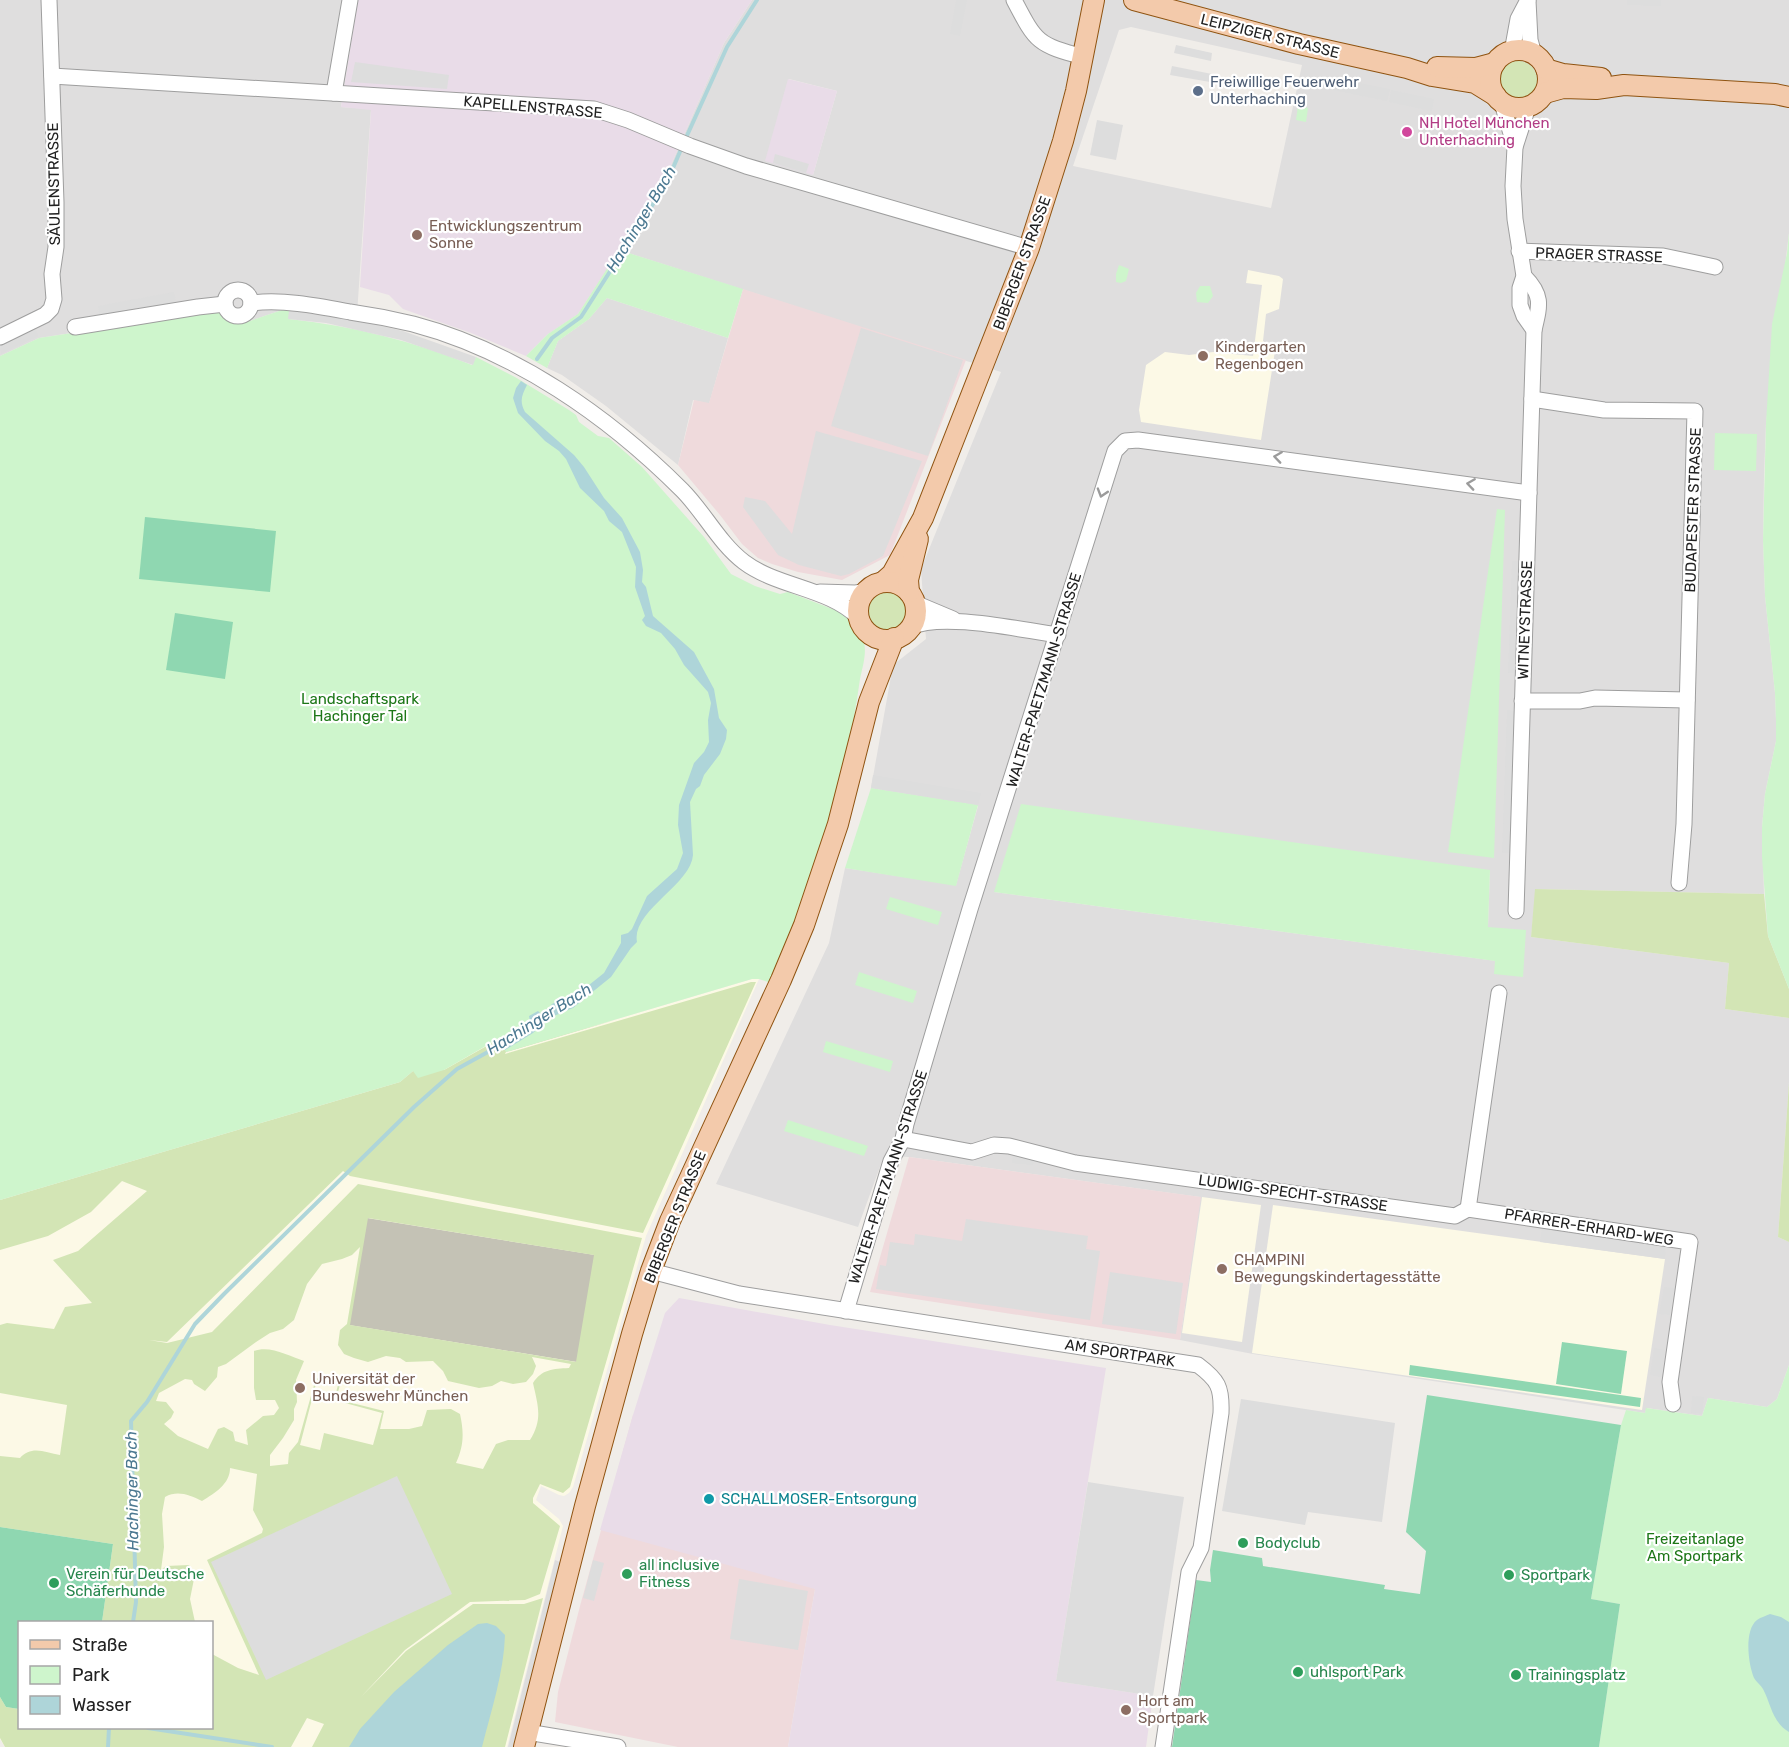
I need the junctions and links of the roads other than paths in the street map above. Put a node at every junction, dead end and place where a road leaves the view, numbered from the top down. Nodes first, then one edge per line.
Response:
1 (49, 0) edge
2 (350, 0) edge
3 (1014, 0) edge
4 (1094, 0) edge
5 (1134, 0) edge
6 (1528, 0) edge
7 (1512, 52) junction
8 (1084, 57) junction
9 (1540, 61) junction
10 (1495, 63) junction
11 (1407, 68) junction
12 (52, 76) junction
13 (1624, 85) junction
14 (334, 93) junction
15 (1545, 93) junction
16 (1789, 97) edge
17 (1499, 100) junction
18 (1528, 107) junction
19 (1515, 147) junction
20 (1029, 248) junction
21 (1519, 251) junction
22 (1714, 267) dead end
23 (75, 327) dead end
24 (0, 337) edge
25 (1532, 399) junction
26 (1529, 492) junction
27 (923, 518) junction
28 (883, 582) junction
29 (809, 591) junction
30 (865, 591) junction
31 (911, 596) junction
32 (858, 617) junction
33 (961, 622) junction
34 (902, 633) junction
35 (869, 634) junction
36 (1058, 635) junction
37 (1687, 700) junction
38 (1522, 701) junction
39 (869, 702) junction
40 (1679, 883) dead end
41 (1516, 911) dead end
42 (1499, 993) dead end
43 (903, 1140) junction
44 (1468, 1209) junction
45 (651, 1271) junction
46 (846, 1311) junction
47 (1672, 1404) dead end
48 (525, 1740) edge
49 (618, 1747) edge
50 (1163, 1747) edge

1 - 12 street, SÄULENSTRASSE
2 - 14 street
3 - 8 street
4 - 8 main road, BIBERGER STRASSE
5 - 11 main road, LEIPZIGER STRASSE
6 - 7 street
6 - 9 street
7 - 9 main road
7 - 10 main road
8 - 20 main road, BIBERGER STRASSE
9 - 13 main road
9 - 15 main road
10 - 11 main road, LEIPZIGER STRASSE
10 - 17 main road
11 - 17 main road, LEIPZIGER STRASSE
12 - 14 street, KAPELLENSTRASSE
12 - 24 street, SÄULENSTRASSE
13 - 15 main road
13 - 16 main road
14 - 20 street, KAPELLENSTRASSE
15 - 18 main road
17 - 18 main road
17 - 19 street, WITNEYSTRASSE
18 - 19 street, WITNEYSTRASSE
19 - 21 street, WITNEYSTRASSE
20 - 27 main road, BIBERGER STRASSE
21 - 22 street, PRAGER STRASSE
21 - 25 street, WITNEYSTRASSE
23 - 29 street
25 - 26 street, WITNEYSTRASSE
25 - 37 street, BUDAPESTER STRASSE
26 -> 36 street, WALTER-PAETZMANN-STRASSE
26 - 38 street, WITNEYSTRASSE
27 - 28 main road, BIBERGER STRASSE
27 - 31 main road, BIBERGER STRASSE
28 - 30 main road
28 - 31 main road
29 - 30 street
29 - 32 street
30 - 32 main road
31 - 33 street
31 - 34 main road
32 - 35 main road
33 - 34 street
33 - 36 street
34 - 35 main road
34 - 39 main road, BIBERGER STRASSE
35 - 39 main road, BIBERGER STRASSE
36 - 43 street, WALTER-PAETZMANN-STRASSE
37 - 38 street
37 - 40 street, BUDAPESTER STRASSE
38 - 41 street, WITNEYSTRASSE
39 - 45 main road, BIBERGER STRASSE
42 - 44 street
43 - 44 street, LUDWIG-SPECHT-STRASSE
43 - 46 street, WALTER-PAETZMANN-STRASSE
44 - 47 street, PFARRER-ERHARD-WEG
45 - 46 street, AM SPORTPARK
45 - 48 main road, BIBERGER STRASSE
46 - 50 street, AM SPORTPARK
48 - 49 street

